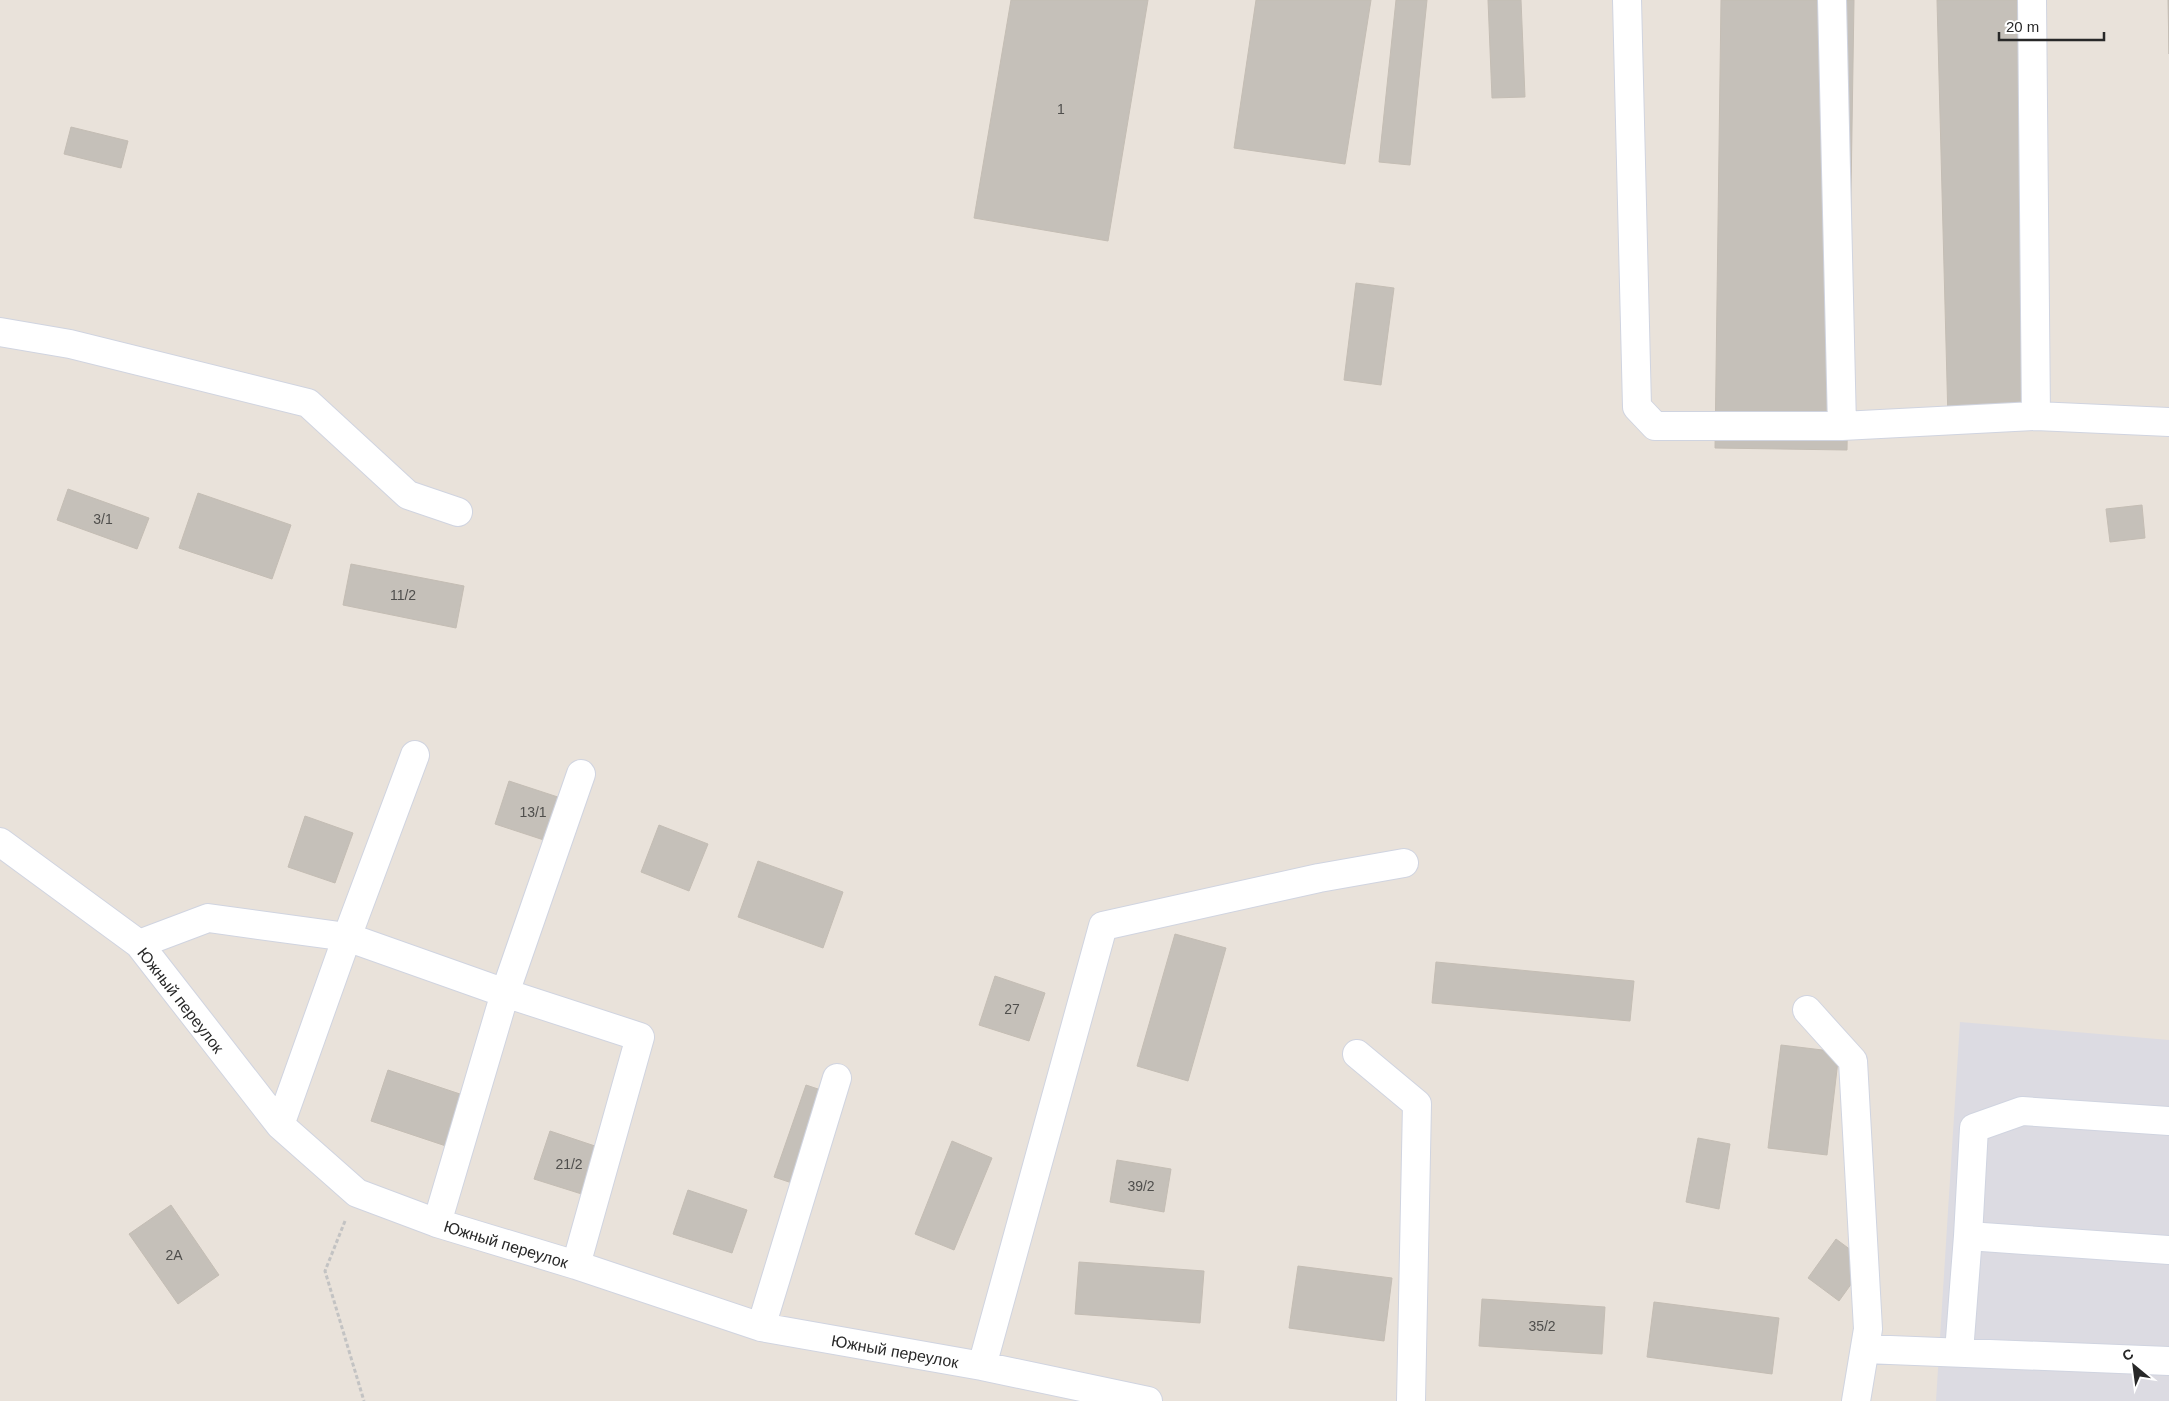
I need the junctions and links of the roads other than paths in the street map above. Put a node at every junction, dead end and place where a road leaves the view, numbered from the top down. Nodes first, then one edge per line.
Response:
1 (1627, 0) edge
2 (1832, 0) edge
3 (2032, 0) edge
4 (0, 332) edge
5 (2036, 416) junction
6 (2169, 422) edge
7 (1842, 426) junction
8 (458, 512) dead end
9 (415, 755) dead end
10 (582, 774) dead end
11 (0, 842) edge
12 (1404, 863) dead end
13 (347, 937) junction
14 (138, 944) junction
15 (504, 993) junction
16 (1807, 1010) dead end
17 (1357, 1054) dead end
18 (837, 1078) dead end
19 (2169, 1121) edge
20 (280, 1125) junction
21 (437, 1223) junction
22 (1968, 1236) junction
23 (2169, 1250) edge
24 (576, 1265) junction
25 (761, 1327) junction
26 (1865, 1348) junction
27 (1958, 1352) junction
28 (2169, 1361) edge
29 (982, 1366) junction
30 (1148, 1401) edge
31 (1411, 1401) edge
32 (1856, 1401) edge

1 - 7 street
2 - 7 street
3 - 5 street
4 - 8 street
5 - 6 street
5 - 7 street
9 - 13 street
10 - 15 street
11 - 14 street, Южный переулок
12 - 29 street
13 - 14 street
13 - 15 street
13 - 20 street
14 - 20 street, Южный переулок
15 - 21 street
15 - 24 street
16 - 26 street
17 - 31 street
18 - 25 street
19 - 22 street
20 - 21 street, Южный переулок
21 - 24 street, Южный переулок
22 - 23 street
22 - 27 street
24 - 25 street, Южный переулок
25 - 29 street, Южный переулок
26 - 27 street
26 - 32 street
27 - 28 street
29 - 30 street, Южный переулок

